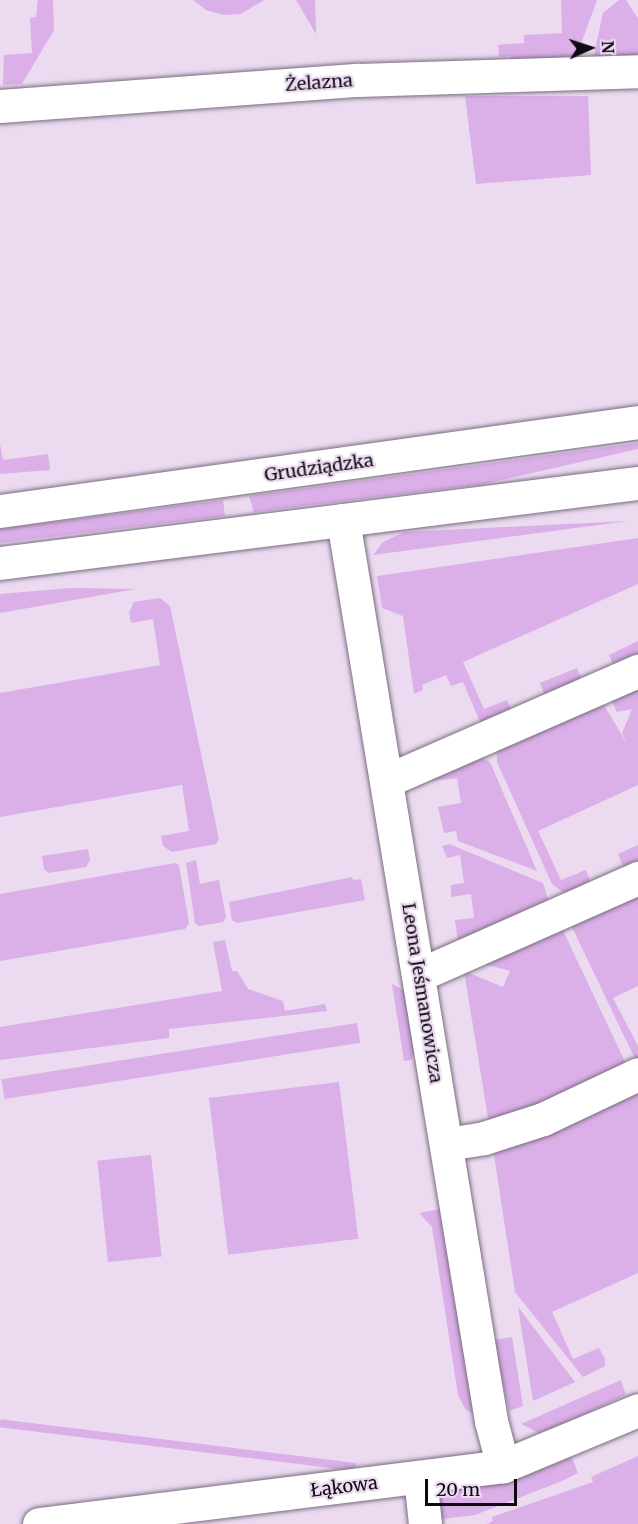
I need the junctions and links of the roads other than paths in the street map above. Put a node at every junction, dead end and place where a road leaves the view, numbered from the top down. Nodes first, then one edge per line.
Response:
1 (638, 71) edge
2 (0, 106) edge
3 (638, 422) edge
4 (638, 483) edge
5 (0, 511) edge
6 (343, 520) junction
7 (0, 563) edge
8 (638, 671) edge
9 (388, 780) junction
10 (638, 879) edge
11 (419, 975) junction
12 (638, 1074) edge
13 (447, 1144) junction
14 (638, 1410) edge
15 (503, 1466) junction
16 (420, 1477) junction
17 (119, 1520) edge
18 (39, 1524) edge
19 (425, 1524) edge

1 - 2 street, Żelazna
3 - 5 street, Grudziądzka
4 - 6 street
6 - 7 street
6 - 9 street, Leona Jeśmanowicza
8 - 9 street
9 - 11 street, Leona Jeśmanowicza
10 - 11 street
11 - 13 street, Leona Jeśmanowicza
12 - 13 street
13 - 15 street, Leona Jeśmanowicza
14 - 15 street, Łąkowa
15 - 16 street, Łąkowa
16 - 17 street, Łąkowa
16 - 19 street
17 - 18 street, Łąkowa

